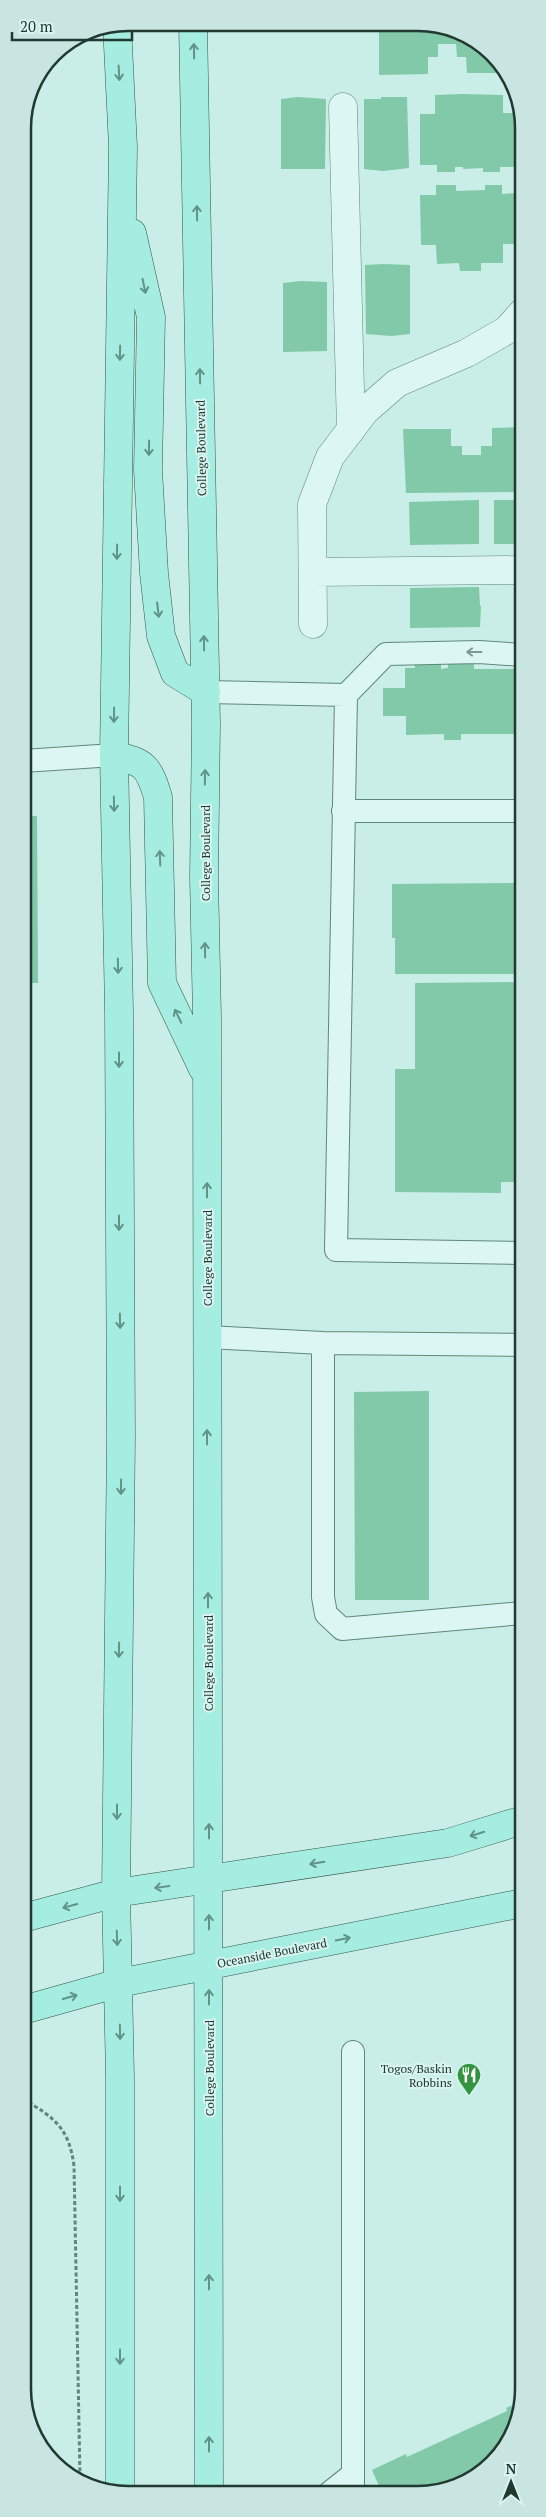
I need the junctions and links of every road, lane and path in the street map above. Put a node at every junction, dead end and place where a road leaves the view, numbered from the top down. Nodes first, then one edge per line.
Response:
1 (193, 31) edge
2 (117, 32) edge
3 (344, 107) dead end
4 (122, 187) junction
5 (515, 321) edge
6 (351, 430) junction
7 (515, 570) edge
8 (313, 572) junction
9 (313, 624) dead end
10 (515, 654) edge
11 (206, 692) junction
12 (346, 695) junction
13 (114, 755) junction
14 (31, 760) edge
15 (344, 811) junction
16 (515, 811) edge
17 (207, 1076) junction
18 (515, 1253) edge
19 (207, 1337) junction
20 (323, 1343) junction
21 (515, 1345) edge
22 (515, 1614) edge
23 (515, 1822) edge
24 (209, 1880) junction
25 (116, 1893) junction
26 (515, 1906) edge
27 (31, 1916) edge
28 (210, 1965) junction
29 (119, 1983) junction
30 (31, 2008) edge
31 (353, 2052) dead end
32 (31, 2105) edge
33 (80, 2473) edge
34 (353, 2484) edge
35 (120, 2486) edge
36 (209, 2486) edge

11 -> 1 main road, College Boulevard
2 -> 4 main road
3 - 6 street
4 -> 11 main road
4 -> 13 main road
5 - 6 street
6 - 8 street
7 - 8 street
8 - 9 street
10 -> 12 lane
11 - 12 lane
17 -> 11 main road, College Boulevard
12 - 15 lane
13 - 14 lane
17 -> 13 main road
13 -> 25 main road
15 - 16 lane
15 - 18 lane
19 -> 17 main road, College Boulevard
19 - 20 lane
24 -> 19 main road, College Boulevard
20 - 21 lane
20 - 22 lane
23 -> 24 main road
24 -> 25 main road
28 -> 24 main road, College Boulevard
25 -> 27 main road
25 -> 29 main road
28 -> 26 main road, Oceanside Boulevard
28 - 29 main road, Oceanside Boulevard
36 -> 28 main road, College Boulevard
30 -> 29 main road, Oceanside Boulevard
29 -> 35 main road
31 - 34 lane
32 - 33 path

